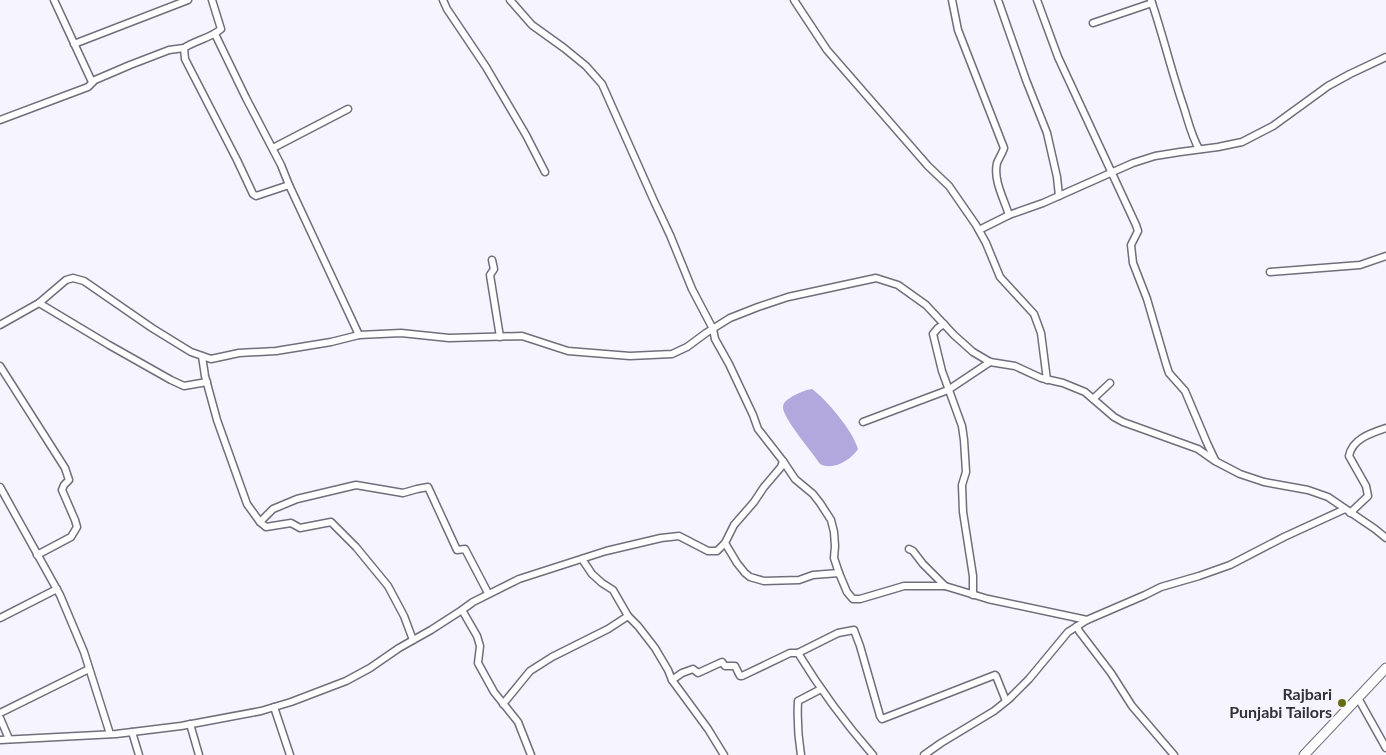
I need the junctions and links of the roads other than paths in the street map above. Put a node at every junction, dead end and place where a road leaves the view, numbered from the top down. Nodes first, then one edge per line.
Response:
1 (54, 0) edge
2 (188, 0) edge
3 (212, 0) edge
4 (443, 0) edge
5 (510, 0) edge
6 (794, 0) edge
7 (952, 0) edge
8 (998, 0) edge
9 (1037, 0) edge
10 (1151, 1) edge
11 (1093, 23) dead end
12 (215, 34) junction
13 (74, 44) junction
14 (184, 48) junction
15 (1386, 57) edge
16 (92, 82) junction
17 (348, 109) dead end
18 (0, 120) edge
19 (273, 148) junction
20 (1199, 149) junction
21 (545, 172) dead end
22 (1112, 172) junction
23 (289, 185) junction
24 (1060, 196) junction
25 (1009, 215) junction
26 (979, 230) junction
27 (1386, 256) edge
28 (492, 260) dead end
29 (1270, 272) dead end
30 (39, 303) junction
31 (944, 324) junction
32 (0, 325) edge
33 (713, 329) junction
34 (359, 335) junction
35 (500, 337) junction
36 (202, 356) junction
37 (990, 362) junction
38 (0, 366) edge
39 (1047, 380) junction
40 (207, 382) junction
41 (1110, 383) dead end
42 (948, 390) junction
43 (1093, 399) junction
44 (863, 422) dead end
45 (1386, 428) edge
46 (783, 461) junction
47 (1215, 461) junction
48 (0, 487) edge
49 (1348, 511) junction
50 (260, 522) junction
51 (1386, 538) edge
52 (725, 543) junction
53 (909, 549) dead end
54 (37, 555) junction
55 (582, 558) junction
56 (839, 572) junction
57 (945, 586) junction
58 (56, 589) junction
59 (488, 593) junction
60 (972, 595) junction
61 (462, 610) junction
62 (628, 616) junction
63 (0, 618) edge
64 (1087, 620) junction
65 (1077, 626) junction
66 (414, 640) junction
67 (798, 653) junction
68 (89, 668) junction
69 (1386, 668) edge
70 (672, 680) junction
71 (821, 689) junction
72 (1358, 698) junction
73 (1006, 701) junction
74 (504, 704) junction
75 (274, 708) junction
76 (0, 713) edge
77 (0, 718) edge
78 (190, 724) junction
79 (132, 732) junction
80 (110, 734) junction
81 (9, 739) junction
82 (0, 740) edge
83 (1386, 748) edge
84 (139, 755) edge
85 (199, 755) edge
86 (290, 755) edge
87 (531, 755) edge
88 (724, 755) edge
89 (801, 755) edge
90 (873, 755) edge
91 (924, 755) edge
92 (1174, 755) edge
93 (1304, 755) edge

1 - 13 street
2 - 13 street
3 - 12 street
4 - 21 street
5 - 33 street
6 - 26 street
7 - 25 street
8 - 24 street
9 - 22 street
10 - 11 street
10 - 20 street
12 - 14 street
12 - 19 street
13 - 16 street
14 - 16 street
14 - 23 street
15 - 20 street
16 - 18 street
17 - 19 street
19 - 23 street
20 - 22 street
22 - 24 street
22 - 47 street
23 - 34 street
24 - 25 street
25 - 26 street
26 - 39 street
27 - 29 street
28 - 35 street
30 - 32 street
30 - 36 street
30 - 40 street
31 - 33 street
31 - 37 street
31 - 42 street
33 - 35 street
33 - 46 street
34 - 35 street
34 - 36 street
36 - 40 street
37 - 39 street
37 - 42 street
38 - 54 street
39 - 43 street
40 - 50 street
41 - 43 street
42 - 44 street
42 - 60 street
43 - 47 street
45 - 49 street
46 - 52 street
46 - 56 street
47 - 49 street
48 - 54 street
49 - 51 street
49 - 64 street
50 - 59 street
50 - 66 street
52 - 55 street
52 - 56 street
53 - 57 street
54 - 58 street
55 - 59 street
55 - 62 street
56 - 57 street
57 - 60 street
58 - 63 street
58 - 68 street
59 - 61 street
60 - 64 street
61 - 66 street
61 - 74 street
62 - 70 street
62 - 74 street
64 - 65 street
65 - 73 street
65 - 92 street
66 - 75 street
67 - 70 street
67 - 71 street
67 - 73 street
68 - 76 street
68 - 80 street
69 - 72 main road
70 - 88 street
71 - 89 street
71 - 90 street
72 - 83 street
72 - 93 main road
73 - 91 street
74 - 87 street
75 - 78 street
75 - 86 street
77 - 81 street
78 - 79 street
78 - 85 street
79 - 80 street
79 - 84 street
80 - 81 street
81 - 82 street

